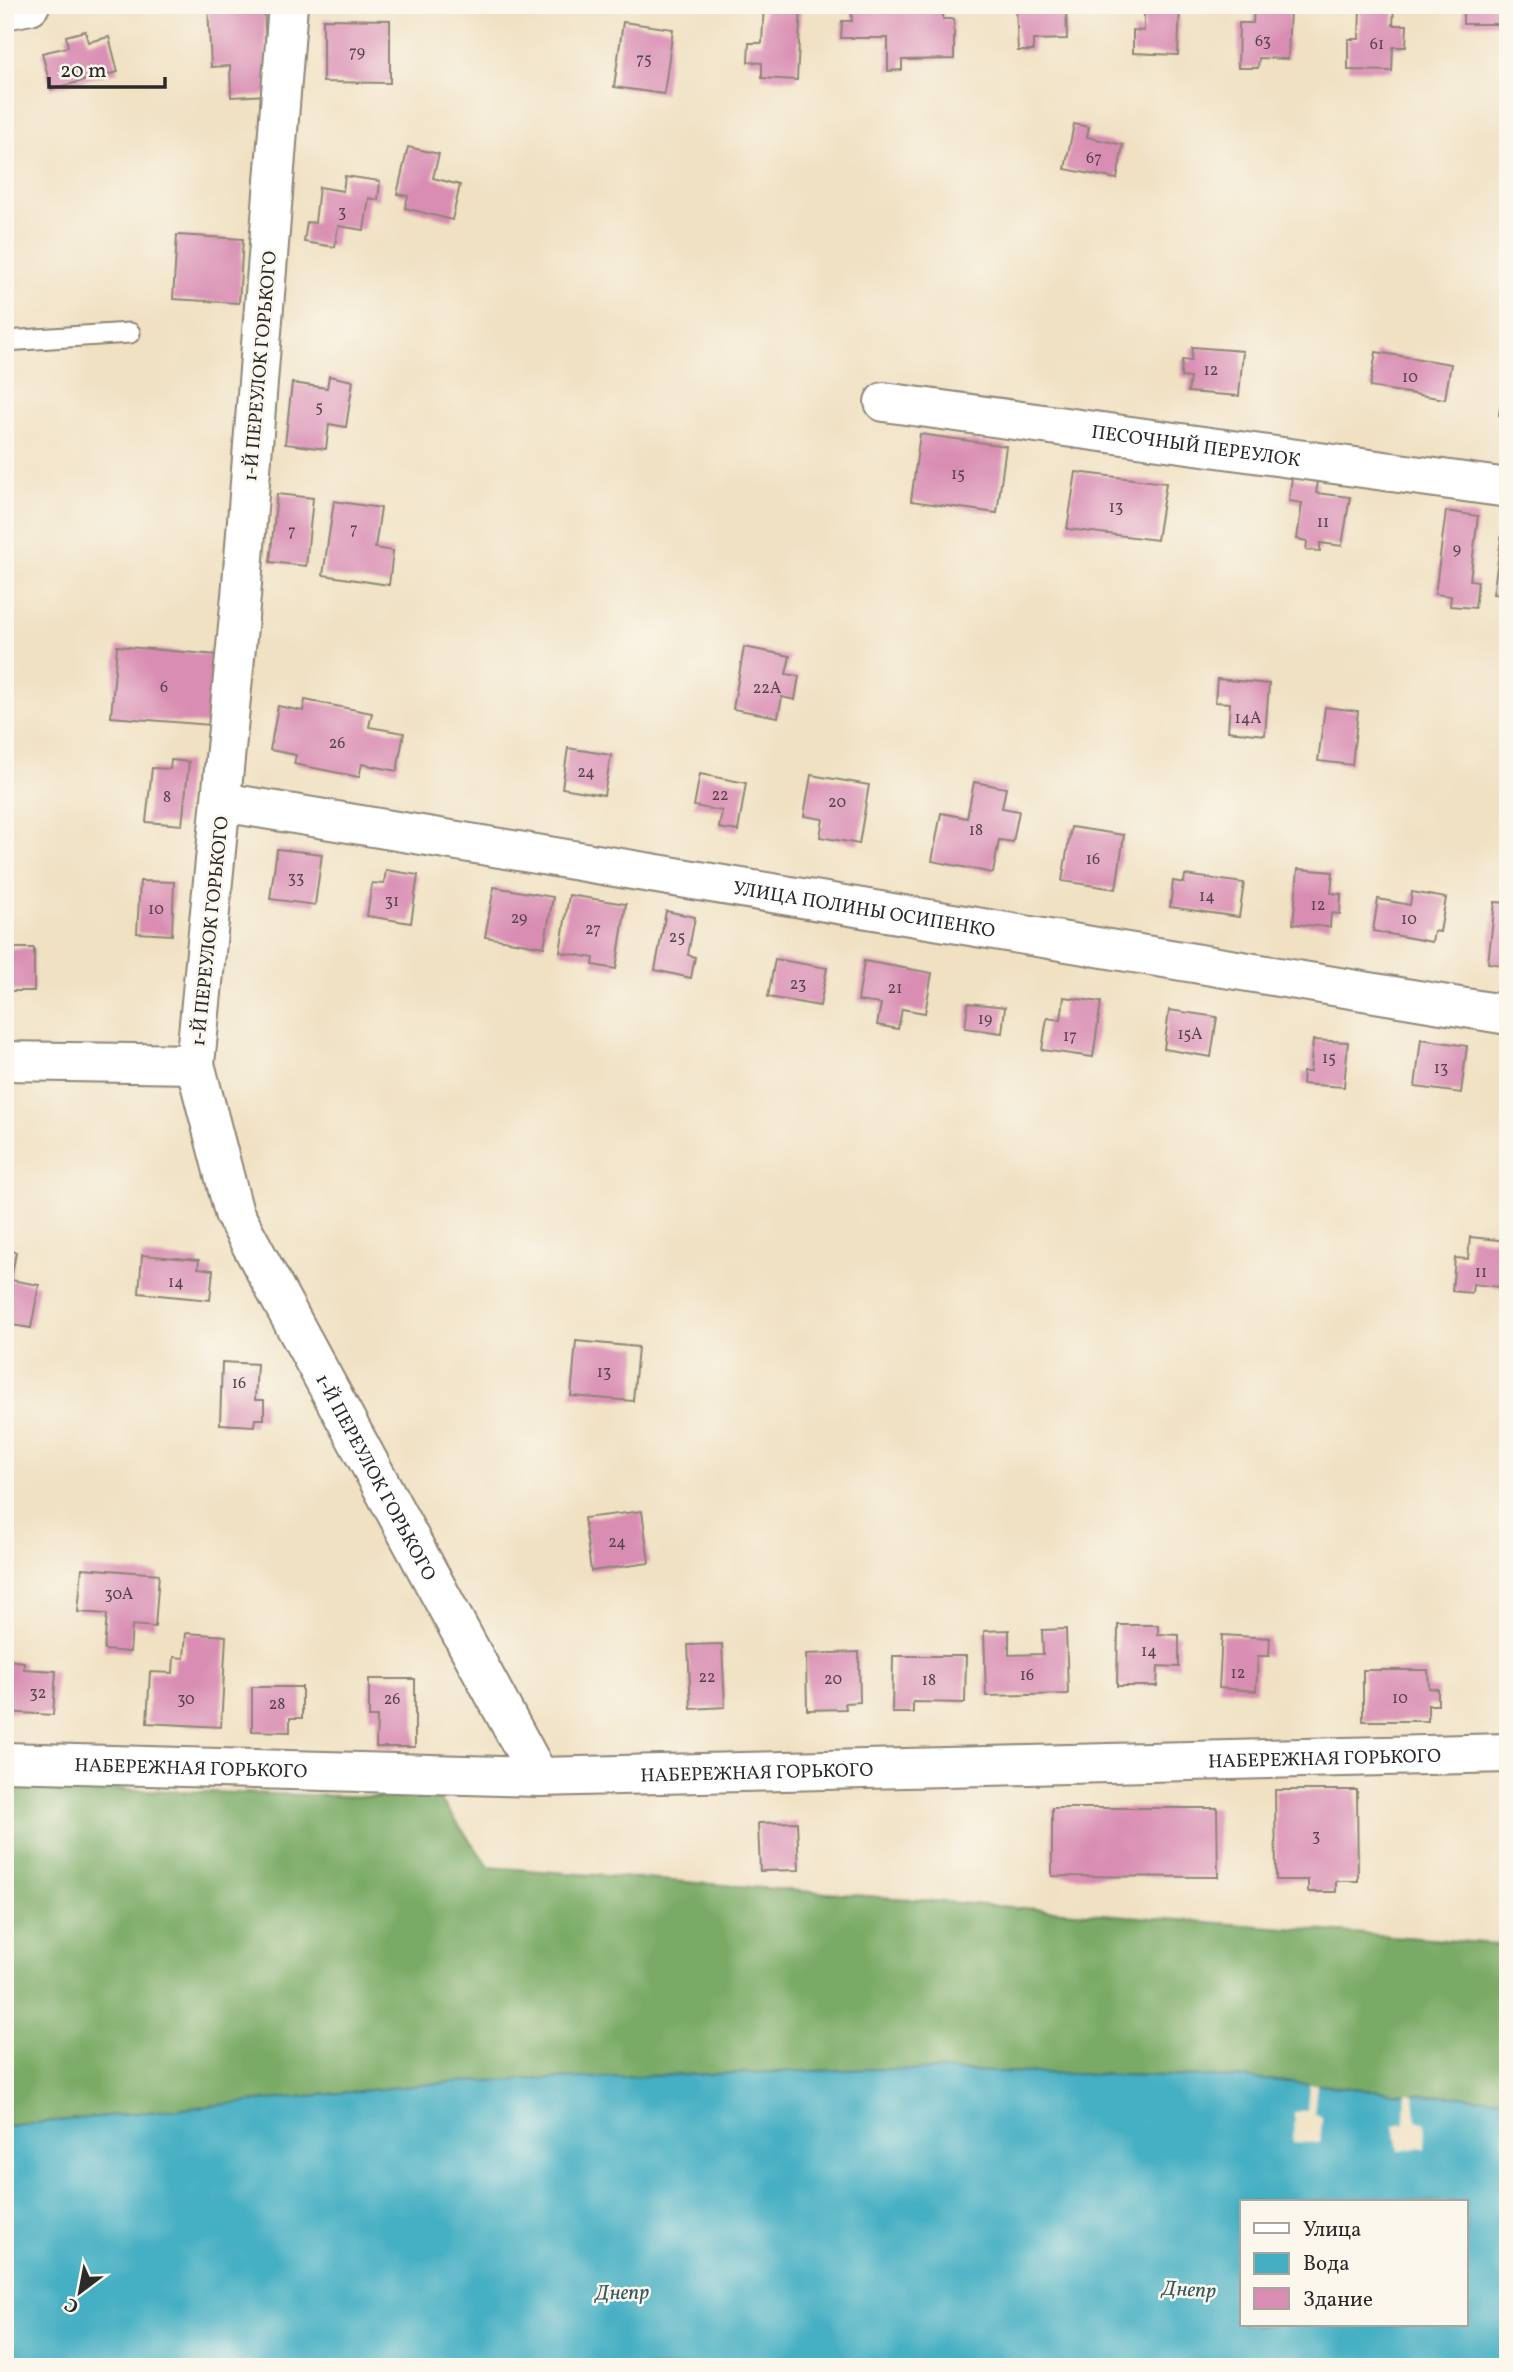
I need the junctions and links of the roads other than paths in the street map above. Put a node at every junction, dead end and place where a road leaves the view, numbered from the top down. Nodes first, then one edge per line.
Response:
1 (30, 5) edge
2 (288, 5) edge
3 (5, 10) edge
4 (130, 333) dead end
5 (5, 341) edge
6 (884, 402) dead end
7 (1508, 488) edge
8 (222, 802) junction
9 (1508, 1015) edge
10 (5, 1060) edge
11 (195, 1064) junction
12 (1508, 1753) edge
13 (5, 1762) edge
14 (539, 1776) junction

1 - 3 street
2 - 8 street, 1-Й ПЕРЕУЛОК ГОРЬКОГО
4 - 5 lane
6 - 7 street, ПЕСОЧНЫЙ ПЕРЕУЛОК
8 - 9 street, УЛИЦА ПОЛИНЫ ОСИПЕНКО
8 - 11 street, 1-Й ПЕРЕУЛОК ГОРЬКОГО
10 - 11 street
11 - 14 street, 1-Й ПЕРЕУЛОК ГОРЬКОГО
12 - 14 street, НАБЕРЕЖНАЯ ГОРЬКОГО
13 - 14 street, НАБЕРЕЖНАЯ ГОРЬКОГО

